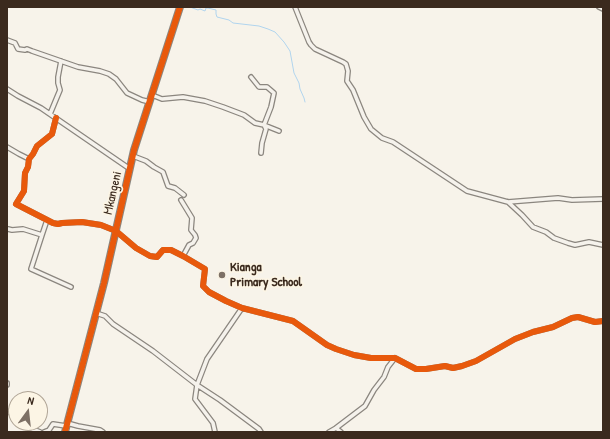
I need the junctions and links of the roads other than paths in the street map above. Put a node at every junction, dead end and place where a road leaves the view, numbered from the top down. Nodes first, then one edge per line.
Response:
1 (180, 7) edge
2 (296, 7) edge
3 (599, 7) edge
4 (603, 9) edge
5 (7, 40) edge
6 (61, 61) junction
7 (251, 77) dead end
8 (7, 89) edge
9 (152, 95) junction
10 (150, 102) junction
11 (50, 114) junction
12 (56, 118) junction
13 (264, 125) junction
14 (279, 131) dead end
15 (7, 147) edge
16 (261, 153) dead end
17 (133, 156) junction
18 (29, 160) junction
19 (130, 169) junction
20 (184, 194) dead end
21 (603, 198) edge
22 (181, 200) dead end
23 (508, 202) junction
24 (47, 220) junction
25 (8, 229) edge
26 (116, 231) junction
27 (42, 235) junction
28 (603, 245) edge
29 (184, 256) junction
30 (71, 287) dead end
31 (242, 308) junction
32 (96, 313) junction
33 (603, 321) edge
34 (395, 358) junction
35 (197, 385) junction
36 (66, 427) edge
37 (336, 428) junction
38 (44, 432) edge
39 (103, 432) edge
40 (214, 432) edge
41 (261, 432) edge
42 (329, 432) edge
43 (341, 432) edge

1 - 9 street, Mkangeni
2 - 23 street
3 - 4 street
5 - 6 street
6 - 10 street
6 - 11 street
7 - 13 street
8 - 11 street
9 - 10 street, Mkangeni
9 - 13 street
10 - 17 street, Mkangeni
11 - 12 street
12 - 18 street
12 - 19 street
13 - 14 street
13 - 16 street
15 - 18 street
17 - 19 street, Mkangeni
17 - 20 street
18 - 24 street
19 - 26 street, Mkangeni
21 - 23 street
22 - 29 street
23 - 28 street
24 - 26 street
24 - 27 street
25 - 27 street
26 - 29 street
26 - 32 street, Mkangeni
27 - 30 street
29 - 31 street
31 - 34 street
31 - 35 street
32 - 35 street
32 - 36 street, Mkangeni
33 - 34 street
34 - 37 street
35 - 40 street
35 - 41 street
36 - 38 street
36 - 39 street
37 - 42 street
37 - 43 street

